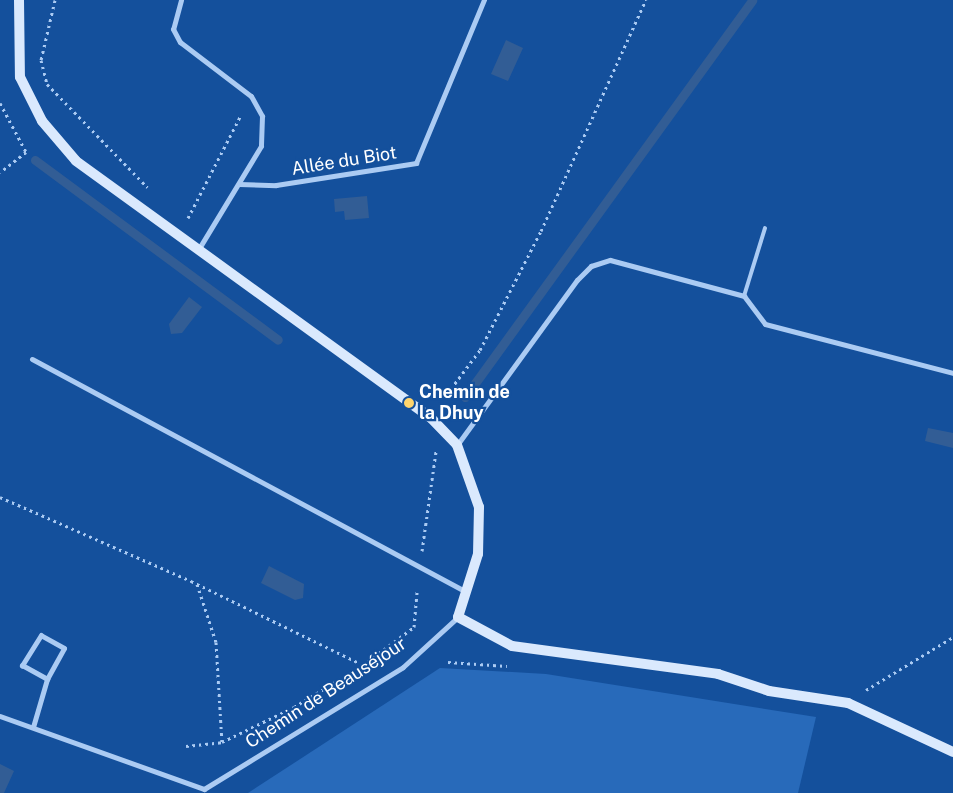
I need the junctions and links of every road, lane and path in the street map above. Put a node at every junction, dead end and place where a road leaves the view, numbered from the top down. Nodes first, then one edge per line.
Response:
1 (19, 0) edge
2 (55, 0) edge
3 (181, 0) edge
4 (484, 0) edge
5 (646, 0) edge
6 (251, 96) junction
7 (0, 103) edge
8 (0, 172) edge
9 (239, 184) junction
10 (156, 195) dead end
11 (179, 213) dead end
12 (188, 218) junction
13 (765, 228) dead end
14 (210, 232) junction
15 (197, 251) junction
16 (744, 296) junction
17 (32, 359) dead end
18 (953, 373) edge
19 (447, 394) dead end
20 (457, 445) junction
21 (436, 450) dead end
22 (0, 497) edge
23 (422, 557) dead end
24 (197, 584) junction
25 (417, 591) dead end
26 (467, 592) junction
27 (458, 617) junction
28 (953, 637) edge
29 (364, 665) junction
30 (47, 679) junction
31 (848, 703) junction
32 (0, 716) edge
33 (33, 727) junction
34 (222, 742) junction
35 (186, 746) dead end
36 (953, 752) edge
37 (203, 791) edge

1 - 15 street
2 - 10 path
3 - 6 street
4 - 9 street, Allée du Biot
5 - 19 path
6 - 9 street
6 - 12 path
7 - 8 path
9 - 14 street
11 - 12 path
12 - 14 path
13 - 16 lane
14 - 15 street
15 - 20 street
16 - 18 street
16 - 20 street
17 - 26 street
20 - 26 street
21 - 23 path
22 - 24 path
24 - 29 path
24 - 34 path
25 - 29 path
26 - 27 street
27 - 31 street
27 - 37 street, Chemin de Beauséjour
28 - 31 path
29 - 34 path
30 - 30 street
30 - 33 street
31 - 36 street
32 - 33 street, Chemin de Beauséjour
33 - 37 street, Chemin de Beauséjour
34 - 35 path

